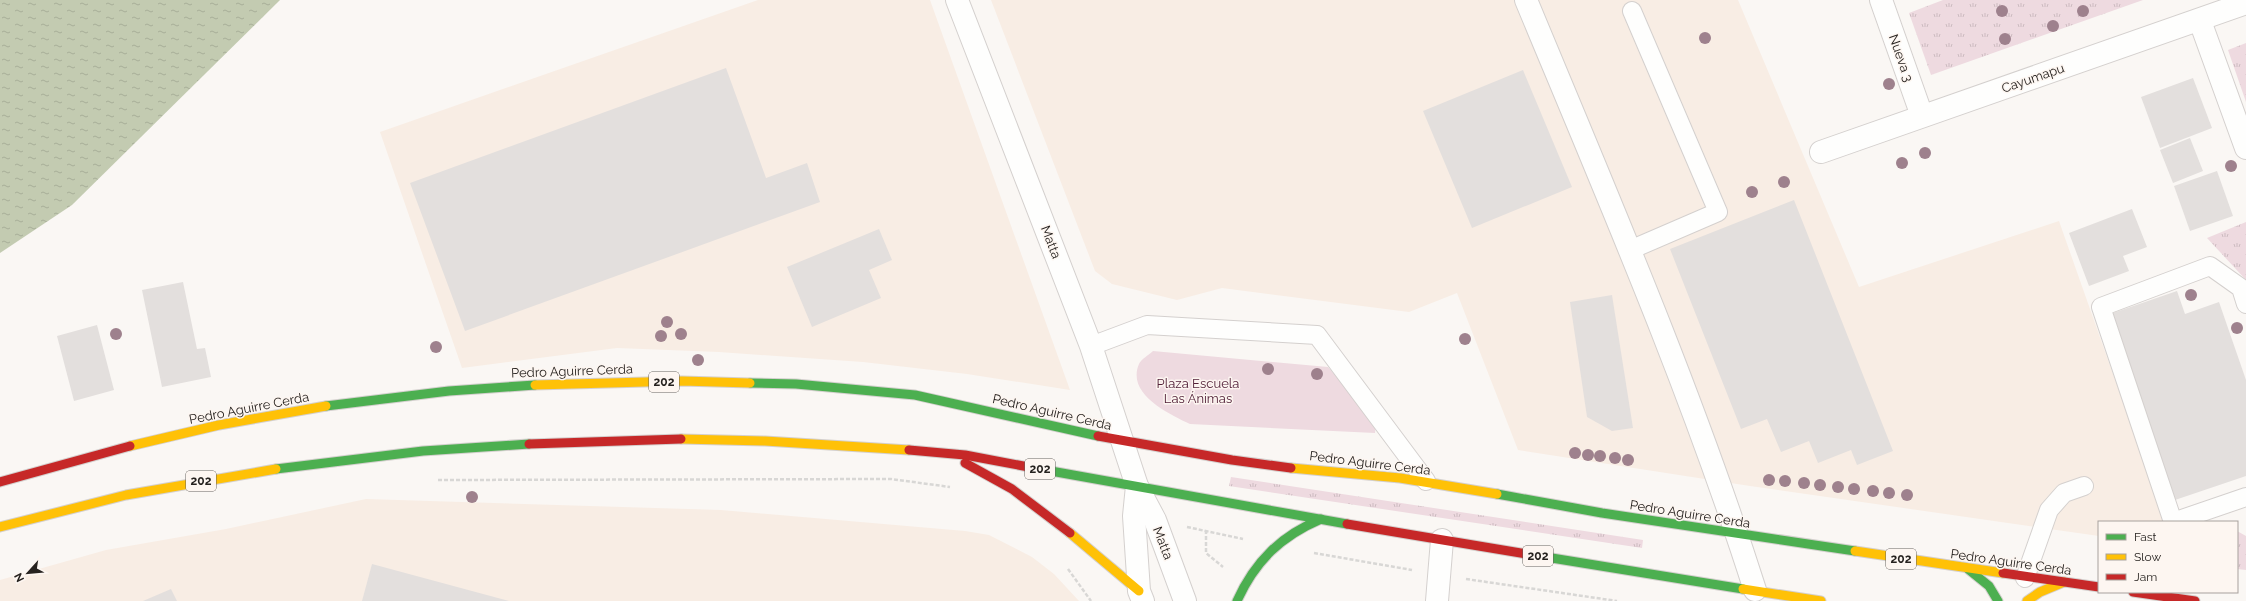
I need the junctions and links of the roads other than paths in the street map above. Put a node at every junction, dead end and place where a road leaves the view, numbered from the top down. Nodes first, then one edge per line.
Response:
1 (957, 0) edge
2 (1526, 0) edge
3 (1881, 0) edge
4 (2246, 3) edge
5 (1632, 11) dead end
6 (2200, 21) junction
7 (1922, 116) junction
8 (2246, 148) edge
9 (1821, 152) dead end
10 (1630, 250) junction
11 (2246, 304) edge
12 (1091, 346) junction
13 (1122, 442) junction
14 (942, 452) junction
15 (0, 482) edge
16 (1426, 482) junction
17 (1137, 486) junction
18 (2084, 486) dead end
19 (2246, 497) edge
20 (1321, 519) junction
21 (2173, 521) edge
22 (2176, 521) edge
23 (0, 527) edge
24 (1737, 535) junction
25 (1442, 540) junction
26 (1968, 570) junction
27 (2025, 578) junction
28 (2065, 582) junction
29 (2098, 587) edge
30 (1755, 590) junction
31 (2140, 593) edge
32 (1141, 596) edge
33 (1185, 601) edge
34 (1237, 601) edge
35 (1436, 601) edge
36 (1821, 601) edge
37 (1998, 601) edge
38 (2027, 601) edge
39 (2195, 601) edge

1 - 12 street, Matta
2 - 10 street
3 - 7 street, Nueva 3
4 - 6 street, Cayumapu
5 - 10 lane
6 - 7 street, Cayumapu
6 - 8 street
7 - 9 street, Cayumapu
10 - 24 street
11 - 21 lane
12 - 13 street, Matta
12 - 16 lane
13 - 15 highway, Pedro Aguirre Cerda / 202
13 - 16 highway, Pedro Aguirre Cerda / 202
13 - 17 street, Matta
14 - 17 highway, 202
14 - 23 highway, 202
14 - 32 highway
16 - 24 highway, Pedro Aguirre Cerda / 202
17 - 20 highway, 202
17 - 32 street, Matta
17 - 33 street, Matta
18 - 27 lane
19 - 22 lane
20 - 25 highway, 202
20 - 34 highway
24 - 26 highway, Pedro Aguirre Cerda / 202
24 - 30 street
25 - 30 highway, 202
25 - 35 street
26 - 27 highway, Pedro Aguirre Cerda / 202
26 - 37 highway
27 - 28 highway, Pedro Aguirre Cerda / 202
28 - 29 highway, Pedro Aguirre Cerda / 202
28 - 38 highway
30 - 36 highway, 202
31 - 39 highway

